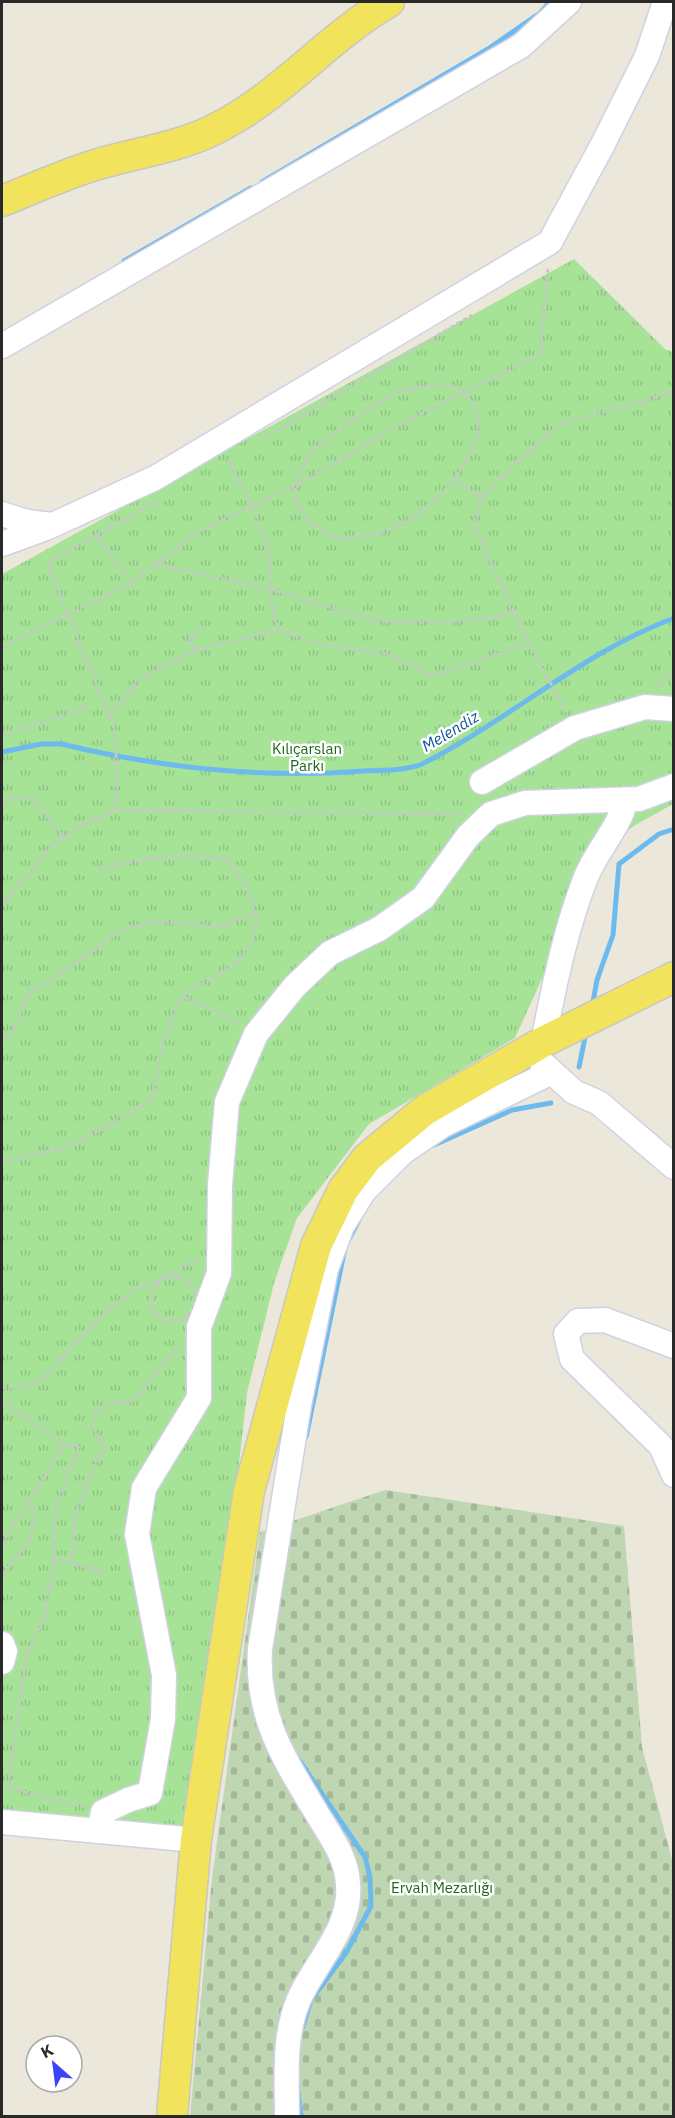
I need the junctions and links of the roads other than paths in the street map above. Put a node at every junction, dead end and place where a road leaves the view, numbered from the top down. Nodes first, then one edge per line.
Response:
1 (389, 2) edge
2 (569, 2) edge
3 (665, 2) edge
4 (2, 201) edge
5 (2, 346) edge
6 (2, 514) edge
7 (52, 525) junction
8 (2, 544) edge
9 (674, 709) edge
10 (482, 782) dead end
11 (674, 786) edge
12 (626, 800) junction
13 (674, 977) edge
14 (545, 1041) junction
15 (552, 1072) junction
16 (674, 1167) edge
17 (674, 1346) edge
18 (674, 1475) edge
19 (2, 1644) edge
20 (2, 1662) edge
21 (101, 1821) junction
22 (2, 1822) edge
23 (196, 1840) junction
24 (172, 2116) edge
25 (287, 2116) edge

1 - 4 main road
2 - 5 street
3 - 7 street
6 - 7 street
7 - 8 street
9 - 10 street
11 - 12 street
12 - 14 street
12 - 21 street
13 - 14 main road
14 - 15 street
14 - 23 main road
15 - 16 street
15 - 25 street
17 - 18 street
19 - 20 street
21 - 22 street
21 - 23 street
23 - 24 main road

